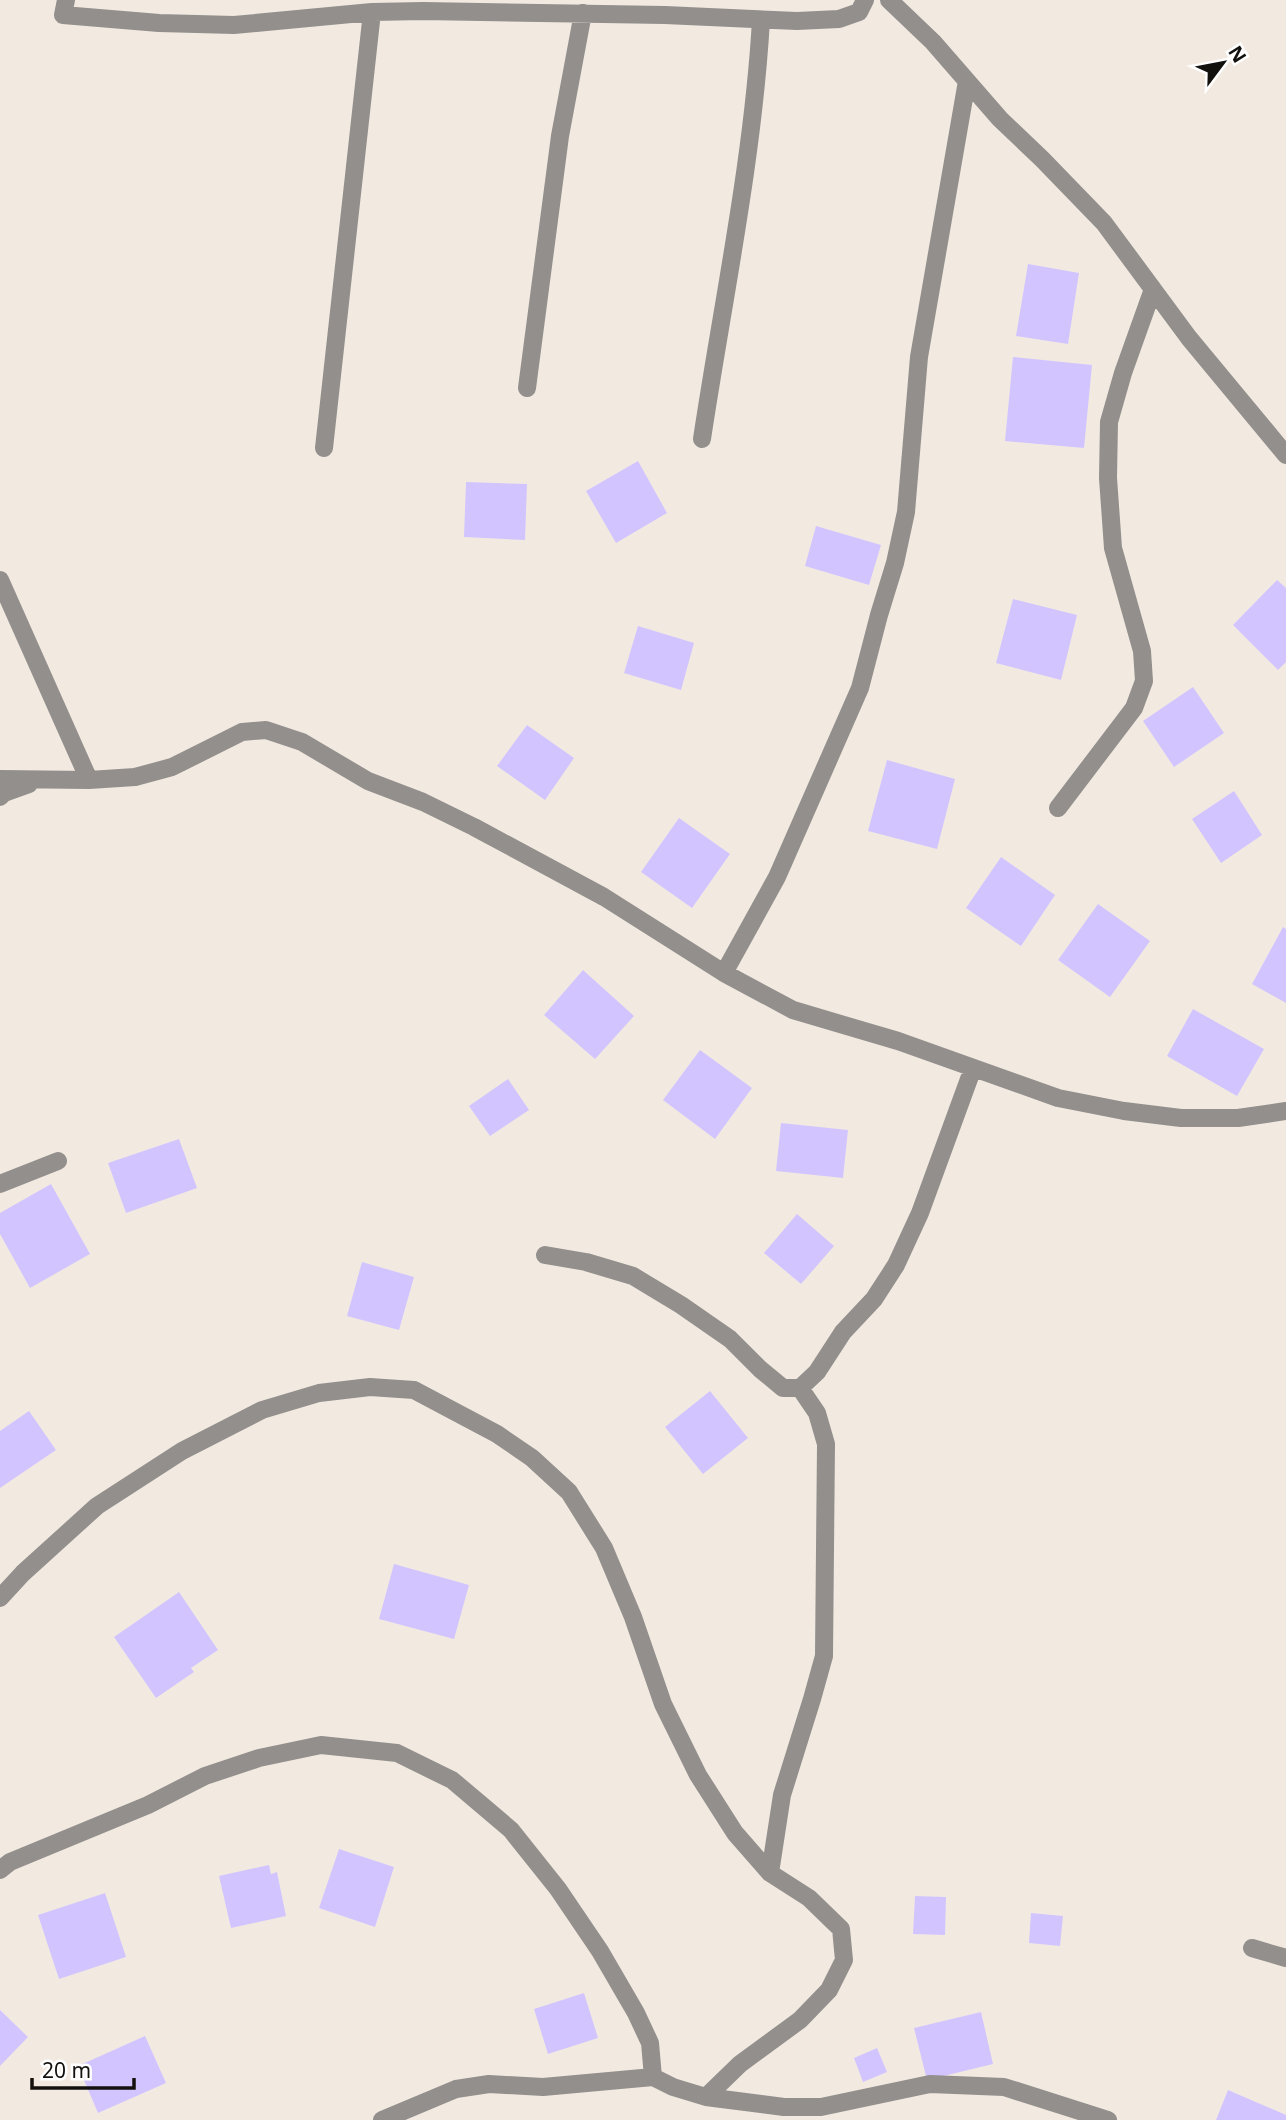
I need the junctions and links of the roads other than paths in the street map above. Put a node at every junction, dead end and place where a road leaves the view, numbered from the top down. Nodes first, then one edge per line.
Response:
1 (66, 0) edge
2 (865, 0) edge
3 (889, 0) edge
4 (372, 12) junction
5 (583, 13) junction
6 (761, 20) junction
7 (967, 80) junction
8 (1153, 289) junction
9 (527, 388) dead end
10 (702, 439) dead end
11 (324, 448) dead end
12 (1286, 454) edge
13 (0, 580) edge
14 (0, 779) edge
15 (38, 780) junction
16 (89, 780) junction
17 (0, 797) edge
18 (1058, 808) dead end
19 (723, 973) junction
20 (973, 1068) junction
21 (1286, 1111) edge
22 (58, 1161) dead end
23 (0, 1184) edge
24 (545, 1255) dead end
25 (800, 1388) junction
26 (0, 1598) edge
27 (0, 1870) edge
28 (771, 1873) junction
29 (1252, 1948) dead end
30 (1286, 1958) edge
31 (653, 2077) junction
32 (706, 2097) junction
33 (782, 2114) edge
34 (382, 2120) edge
35 (1108, 2120) edge

1 - 4 street
2 - 6 street
3 - 7 street
4 - 5 street
4 - 11 street
5 - 6 street
5 - 9 street
6 - 10 street
7 - 8 street
7 - 19 street
8 - 12 street
8 - 18 street
13 - 16 street
14 - 15 street
15 - 16 street
15 - 17 street
16 - 19 street
19 - 20 street
20 - 21 street
20 - 25 street
22 - 23 street
24 - 25 street
25 - 28 street
26 - 28 street
27 - 31 street
28 - 32 street
29 - 30 street
31 - 32 street
31 - 34 street
32 - 33 street
33 - 35 street

